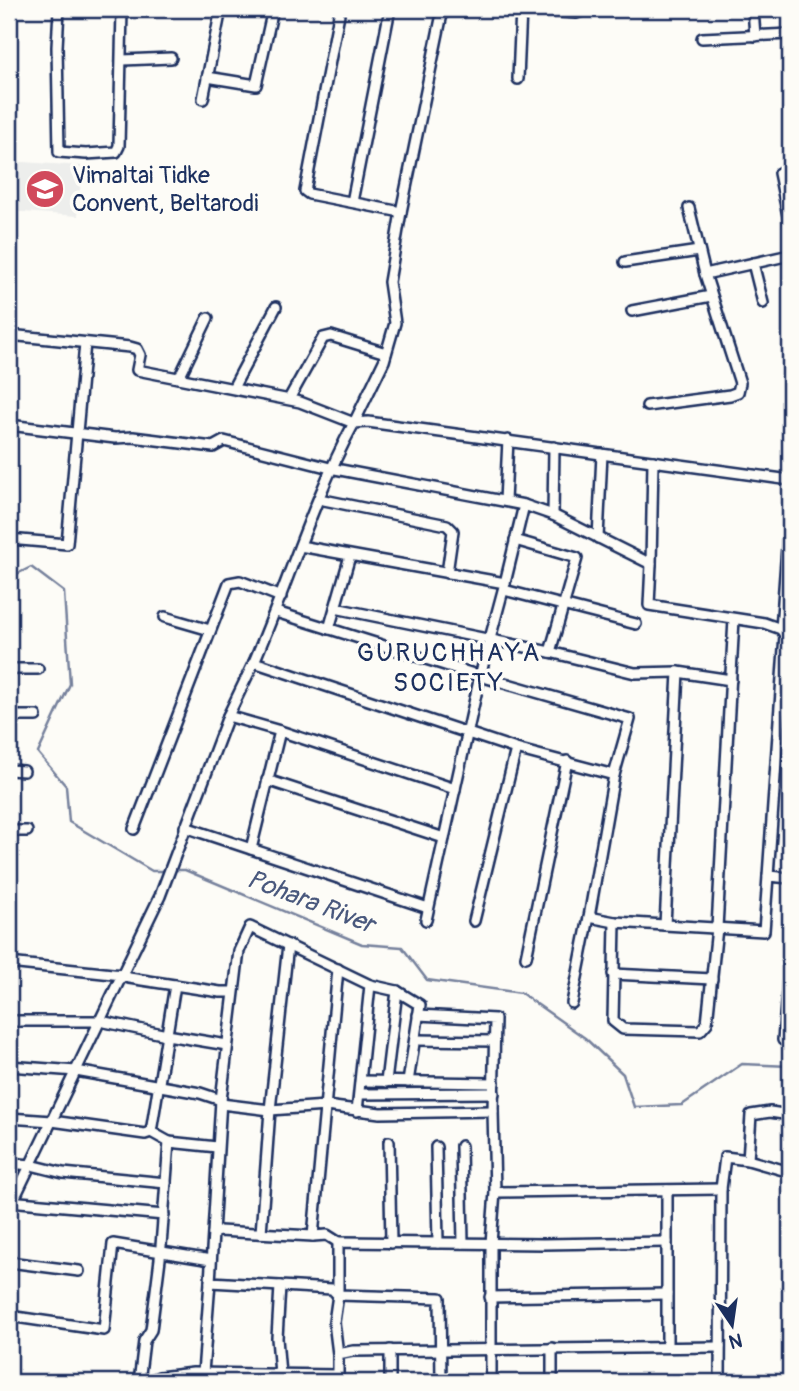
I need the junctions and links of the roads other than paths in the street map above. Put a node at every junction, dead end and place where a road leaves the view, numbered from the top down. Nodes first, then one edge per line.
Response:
1 (60, 9) edge
2 (122, 9) edge
3 (221, 9) edge
4 (273, 9) edge
5 (340, 9) edge
6 (390, 9) edge
7 (443, 9) edge
8 (519, 9) edge
9 (588, 9) edge
10 (753, 9) edge
11 (790, 34) edge
12 (755, 36) junction
13 (702, 38) dead end
14 (171, 58) dead end
15 (123, 60) junction
16 (207, 77) junction
17 (518, 79) dead end
18 (203, 99) dead end
19 (779, 173) dead end
20 (352, 202) junction
21 (689, 208) dead end
22 (401, 212) junction
23 (790, 225) edge
24 (699, 251) junction
25 (790, 255) edge
26 (625, 262) dead end
27 (753, 263) junction
28 (705, 274) junction
29 (711, 296) junction
30 (763, 303) dead end
31 (276, 307) dead end
32 (632, 311) dead end
33 (208, 318) dead end
34 (9, 335) edge
35 (85, 343) junction
36 (386, 353) junction
37 (179, 378) junction
38 (233, 388) junction
39 (289, 399) junction
40 (647, 405) dead end
41 (354, 423) junction
42 (9, 425) edge
43 (76, 433) junction
44 (508, 440) junction
45 (554, 447) junction
46 (601, 454) junction
47 (653, 461) junction
48 (330, 468) junction
49 (790, 480) edge
50 (318, 499) junction
51 (505, 501) junction
52 (524, 505) junction
53 (790, 506) edge
54 (553, 515) junction
55 (598, 538) junction
56 (9, 539) edge
57 (515, 540) junction
58 (300, 546) junction
59 (350, 556) junction
60 (788, 556) edge
61 (651, 564) junction
62 (447, 573) junction
63 (505, 587) junction
64 (281, 597) junction
65 (564, 604) junction
66 (335, 608) junction
67 (276, 612) junction
68 (165, 617) dead end
69 (734, 619) junction
70 (636, 624) dead end
71 (329, 629) junction
72 (781, 629) junction
73 (210, 630) junction
74 (490, 640) junction
75 (551, 652) junction
76 (788, 658) edge
77 (254, 662) junction
78 (9, 669) edge
79 (38, 669) dead end
80 (678, 672) junction
81 (480, 676) junction
82 (730, 680) junction
83 (9, 716) edge
84 (36, 716) dead end
85 (228, 716) junction
86 (280, 731) junction
87 (468, 732) junction
88 (516, 749) junction
89 (566, 761) junction
90 (9, 771) edge
91 (24, 771) dead end
92 (614, 775) junction
93 (267, 780) junction
94 (455, 789) junction
95 (185, 827) junction
96 (134, 829) dead end
97 (9, 831) edge
98 (27, 831) dead end
99 (444, 838) junction
100 (251, 849) junction
101 (768, 876) junction
102 (790, 878) edge
103 (428, 908) junction
104 (589, 917) junction
105 (426, 920) dead end
106 (474, 920) dead end
107 (615, 922) junction
108 (665, 925) junction
109 (717, 928) junction
110 (288, 945) junction
111 (790, 955) edge
112 (526, 957) dead end
113 (9, 963) edge
114 (338, 969) junction
115 (613, 974) junction
116 (122, 975) junction
117 (712, 979) junction
118 (175, 985) junction
119 (370, 985) junction
120 (397, 991) junction
121 (233, 992) junction
122 (572, 1003) dead end
123 (418, 1015) junction
124 (9, 1021) edge
125 (100, 1021) junction
126 (167, 1035) junction
127 (415, 1040) junction
128 (783, 1040) dead end
129 (494, 1041) junction
130 (227, 1045) junction
131 (9, 1066) edge
132 (76, 1070) junction
133 (361, 1081) junction
134 (386, 1082) junction
135 (408, 1082) junction
136 (494, 1083) junction
137 (159, 1085) junction
138 (494, 1093) junction
139 (360, 1094) junction
140 (221, 1102) junction
141 (326, 1106) junction
142 (270, 1110) junction
143 (356, 1111) junction
144 (493, 1111) junction
145 (790, 1115) edge
146 (9, 1118) edge
147 (52, 1121) junction
148 (151, 1132) junction
149 (169, 1142) junction
150 (389, 1142) dead end
151 (461, 1146) dead end
152 (217, 1147) junction
153 (436, 1147) dead end
154 (748, 1160) junction
155 (9, 1163) edge
156 (31, 1165) junction
157 (790, 1172) edge
158 (166, 1183) junction
159 (721, 1189) junction
160 (667, 1190) junction
161 (495, 1192) junction
162 (11, 1201) edge
163 (164, 1215) junction
164 (213, 1233) junction
165 (261, 1233) junction
166 (313, 1236) junction
167 (338, 1242) junction
168 (391, 1242) junction
169 (667, 1242) junction
170 (438, 1243) junction
171 (463, 1243) junction
172 (491, 1243) junction
173 (161, 1253) junction
174 (211, 1261) junction
175 (9, 1262) edge
176 (79, 1271) dead end
177 (210, 1282) junction
178 (280, 1286) junction
179 (667, 1294) junction
180 (338, 1295) junction
181 (490, 1297) junction
182 (9, 1316) edge
183 (667, 1346) junction
184 (720, 1347) junction
185 (552, 1348) junction
186 (490, 1349) junction
187 (390, 1350) junction
188 (440, 1350) junction
189 (338, 1354) junction
190 (203, 1373) junction
191 (280, 1374) junction
192 (338, 1379) edge
193 (139, 1382) edge
194 (146, 1382) edge
195 (390, 1382) edge
196 (441, 1382) edge
197 (491, 1382) edge
198 (552, 1382) edge
199 (720, 1382) edge

1 - 15 street
2 - 15 street
3 - 16 street
4 - 16 street
5 - 20 street
6 - 20 street
7 - 22 street
8 - 9 street
8 - 17 street
10 - 12 street
11 - 12 street
12 - 13 street
14 - 15 street
16 - 18 street
19 - 23 street
20 - 22 street
21 - 24 street
22 - 36 street
24 - 26 street
24 - 28 street
25 - 27 street
27 - 28 street
27 - 30 street
28 - 29 street
29 - 32 street
29 - 40 street
31 - 38 street
33 - 37 street
34 - 35 street
35 - 37 street
35 - 43 street
36 - 39 street
36 - 41 street
37 - 38 street
38 - 39 street
39 - 41 street
41 - 44 street
41 - 48 street
42 - 43 street
43 - 48 street
43 - 56 street
44 - 45 street
44 - 51 street
45 - 46 street
45 - 54 street
46 - 47 street
46 - 55 street
47 - 49 street
47 - 61 street
48 - 50 street
48 - 51 street
50 - 58 street
50 - 62 street
51 - 52 street
52 - 54 street
52 - 57 street
53 - 60 street
54 - 55 street
55 - 61 street
57 - 63 street
57 - 65 street
58 - 59 street
58 - 64 street
59 - 62 street
59 - 66 street
60 - 72 street
61 - 69 street
62 - 63 street
63 - 65 street
63 - 74 street
64 - 67 street
64 - 73 street
65 - 70 street
65 - 75 street
66 - 71 street
66 - 74 street
67 - 71 street
67 - 77 street
68 - 73 street
69 - 72 street
69 - 82 street
71 - 81 street
72 - 76 street
73 - 96 street
74 - 75 street
74 - 81 street
75 - 80 street
76 - 101 street
77 - 85 street
77 - 87 street
78 - 79 street
80 - 82 street
80 - 108 street
81 - 87 street
81 - 92 street
82 - 109 street
83 - 84 street
85 - 86 street
85 - 95 street
86 - 93 street
86 - 94 street
87 - 88 street
87 - 94 street
88 - 89 street
88 - 106 street
89 - 92 street
89 - 112 street
90 - 91 street
92 - 104 street
93 - 99 street
93 - 100 street
94 - 99 street
95 - 100 street
95 - 116 street
97 - 98 street
99 - 103 street
100 - 103 street
101 - 102 street
101 - 109 street
103 - 105 street
104 - 107 street
104 - 122 street
107 - 108 street
107 - 115 street
108 - 109 street
109 - 117 street
110 - 114 street
110 - 121 street
110 - 142 street
111 - 128 street
113 - 116 street
114 - 119 street
114 - 141 street
115 - 117 street
115 - 117 street
116 - 118 street
116 - 125 street
118 - 121 street
118 - 126 street
119 - 120 street
119 - 133 street
120 - 123 street
120 - 134 street
121 - 130 street
123 - 127 street
123 - 129 street
124 - 125 street
125 - 126 street
125 - 132 street
126 - 130 street
126 - 137 street
127 - 129 street
127 - 135 street
129 - 136 street
130 - 140 street
131 - 132 street
132 - 137 street
132 - 147 street
133 - 134 street
133 - 139 street
134 - 135 street
135 - 136 street
136 - 138 street
137 - 140 street
137 - 148 street
138 - 139 street
138 - 144 street
139 - 143 street
140 - 142 street
140 - 152 street
141 - 142 street
141 - 143 street
141 - 166 street
142 - 165 street
143 - 144 street
144 - 161 street
145 - 154 street
146 - 147 street
147 - 148 street
147 - 156 street
148 - 149 street
149 - 152 street
149 - 158 street
150 - 168 street
151 - 171 street
152 - 164 street
153 - 170 street
154 - 157 street
154 - 159 street
155 - 156 street
156 - 158 street
156 - 162 street
158 - 163 street
159 - 160 street
159 - 184 street
160 - 161 street
160 - 169 street
161 - 172 street
162 - 163 street
163 - 173 street
164 - 165 street
164 - 174 street
165 - 166 street
166 - 167 street
167 - 168 street
167 - 180 street
168 - 170 street
169 - 172 street
169 - 179 street
170 - 171 street
171 - 172 street
172 - 181 street
173 - 174 street
173 - 182 street
173 - 193 street
174 - 177 street
175 - 176 street
177 - 178 street
177 - 190 street
178 - 180 street
178 - 191 street
179 - 181 street
179 - 183 street
180 - 188 street
180 - 189 street
181 - 186 street
183 - 184 street
183 - 185 street
184 - 199 street
185 - 186 street
185 - 198 street
186 - 188 street
186 - 197 street
187 - 188 street
187 - 189 street
187 - 195 street
188 - 196 street
189 - 192 street
190 - 191 street
190 - 194 street
191 - 192 street

